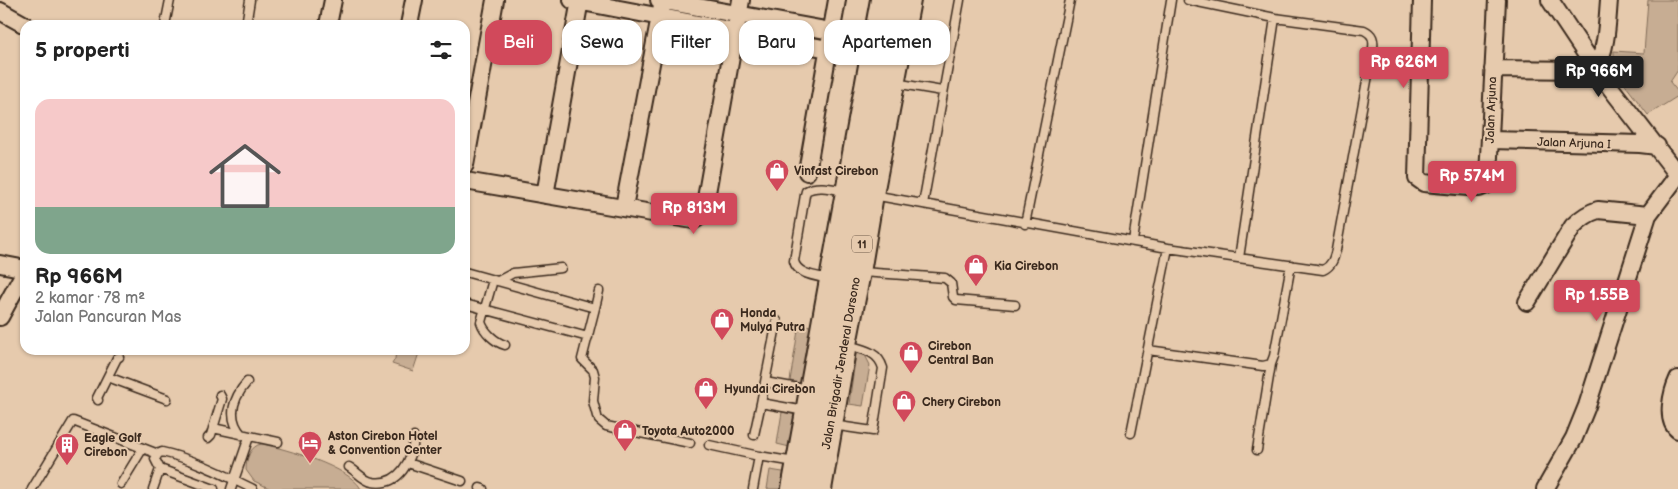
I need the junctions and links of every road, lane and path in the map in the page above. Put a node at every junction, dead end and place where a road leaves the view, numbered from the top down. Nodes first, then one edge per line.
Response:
1 (170, 0) edge
2 (250, 0) edge
3 (333, 0) edge
4 (414, 0) edge
5 (495, 0) edge
6 (577, 0) edge
7 (837, 0) edge
8 (884, 0) edge
9 (906, 0) edge
10 (960, 0) edge
11 (1070, 0) edge
12 (1171, 0) edge
13 (1188, 0) edge
14 (1422, 0) edge
15 (1497, 0) edge
16 (1550, 0) edge
17 (1609, 0) edge
18 (661, 4) edge
19 (739, 7) edge
20 (0, 11) edge
21 (1275, 18) junction
22 (166, 20) edge
23 (247, 20) edge
24 (329, 20) edge
25 (410, 20) edge
26 (833, 20) edge
27 (880, 20) edge
28 (20, 22) edge
29 (824, 29) edge
30 (736, 32) junction
31 (824, 48) edge
32 (825, 65) edge
33 (872, 65) edge
34 (1492, 69) junction
35 (1596, 69) junction
36 (891, 82) junction
37 (942, 91) junction
38 (470, 138) edge
39 (1490, 140) junction
40 (1657, 146) junction
41 (807, 172) dead end
42 (1678, 175) edge
43 (470, 182) edge
44 (859, 193) junction
45 (545, 194) junction
46 (923, 204) junction
47 (624, 207) junction
48 (1648, 215) junction
49 (1025, 224) junction
50 (1132, 241) junction
51 (1168, 248) junction
52 (1239, 258) junction
53 (0, 264) edge
54 (1291, 265) junction
55 (20, 268) edge
56 (562, 268) dead end
57 (857, 272) junction
58 (470, 273) edge
59 (20, 280) edge
60 (496, 280) junction
61 (833, 280) junction
62 (599, 291) dead end
63 (1527, 302) dead end
64 (1015, 305) dead end
65 (470, 306) edge
66 (595, 308) junction
67 (484, 310) junction
68 (0, 317) edge
69 (777, 321) dead end
70 (588, 337) junction
71 (843, 344) junction
72 (505, 345) dead end
73 (1148, 350) junction
74 (119, 357) dead end
75 (1271, 364) junction
76 (108, 377) junction
77 (1678, 379) edge
78 (248, 382) dead end
79 (765, 382) junction
80 (220, 396) dead end
81 (167, 399) dead end
82 (98, 400) dead end
83 (761, 403) junction
84 (817, 409) junction
85 (213, 428) junction
86 (1678, 430) edge
87 (1132, 433) dead end
88 (754, 435) dead end
89 (246, 436) junction
90 (414, 437) dead end
91 (208, 438) dead end
92 (278, 442) dead end
93 (690, 442) dead end
94 (709, 445) dead end
95 (143, 448) junction
96 (1257, 450) dead end
97 (158, 454) junction
98 (759, 456) junction
99 (408, 462) junction
100 (800, 463) junction
101 (349, 467) dead end
102 (160, 469) junction
103 (234, 480) junction
104 (462, 481) dead end
105 (121, 484) dead end
106 (369, 486) edge
107 (816, 488) edge
108 (32, 489) edge
109 (153, 489) edge
110 (214, 489) edge
111 (231, 489) edge
112 (252, 489) edge
113 (753, 489) edge
114 (1545, 489) edge

1 - 22 lane
2 - 23 lane
3 - 24 street
4 - 25 street
5 - 38 street
6 - 18 street
6 - 45 street
7 - 26 street
8 - 27 highway, Jalan Brigadir Jenderal Darsono / 11
9 - 36 highway, Jalan Brigadir Jenderal Darsono / 11
10 - 37 lane
11 - 49 lane
12 - 50 lane
13 - 21 lane
14 - 39 street, Jalan Arjuna
15 - 34 street, Jalan Arjuna
16 - 35 street
17 - 35 street
18 - 19 street
18 - 30 street
18 - 47 street
19 - 29 street
19 - 30 street
20 - 28 street
21 - 52 lane
21 - 54 lane
30 - 31 street
30 - 47 street
32 - 41 street
33 - 44 highway, Jalan Brigadir Jenderal Darsono / 11
34 - 35 street
34 - 39 street, Jalan Arjuna
35 - 40 street
36 - 37 lane
36 - 44 highway, Jalan Brigadir Jenderal Darsono / 11
37 - 46 lane
39 - 40 street, Jalan Arjuna I
40 - 42 street
42 - 48 street
43 - 45 street
44 - 46 lane
44 - 57 highway, Jalan Brigadir Jenderal Darsono / 11
44 - 61 highway, Jalan Brigadir Jenderal Darsono / 11
44 - 61 lane
45 - 47 street
46 - 49 lane
48 - 63 street
48 - 114 street
49 - 50 lane
50 - 51 lane
51 - 52 lane
51 - 73 lane
52 - 54 lane
53 - 55 street
54 - 75 lane
56 - 60 lane
57 - 64 lane
57 - 71 highway, Jalan Brigadir Jenderal Darsono / 11
58 - 60 lane
59 - 68 street
60 - 66 lane
60 - 67 lane
61 - 84 highway, Jalan Brigadir Jenderal Darsono / 11
62 - 66 lane
65 - 67 lane
66 - 70 lane
67 - 70 lane
67 - 72 lane
69 - 79 lane
70 - 93 lane
71 - 84 highway, Jalan Brigadir Jenderal Darsono / 11
71 - 84 lane
73 - 75 lane
73 - 87 lane
74 - 76 lane
75 - 96 lane
76 - 81 lane
76 - 82 lane
77 - 86 street
78 - 89 lane
79 - 83 lane
79 - 84 lane
80 - 85 lane
83 - 84 lane
83 - 88 lane
84 - 100 highway, Jalan Brigadir Jenderal Darsono / 11
84 - 107 highway, Jalan Brigadir Jenderal Darsono / 11
85 - 89 lane
85 - 91 lane
89 - 92 lane
89 - 103 lane
90 - 99 lane
94 - 98 lane
95 - 97 lane
95 - 105 lane
95 - 108 lane
97 - 102 lane
97 - 103 lane
98 - 100 lane
98 - 113 lane
99 - 104 lane
99 - 106 lane
100 - 107 highway, Jalan Brigadir Jenderal Darsono / 11
101 - 106 lane
102 - 109 lane
102 - 110 lane
103 - 111 lane
103 - 112 lane

